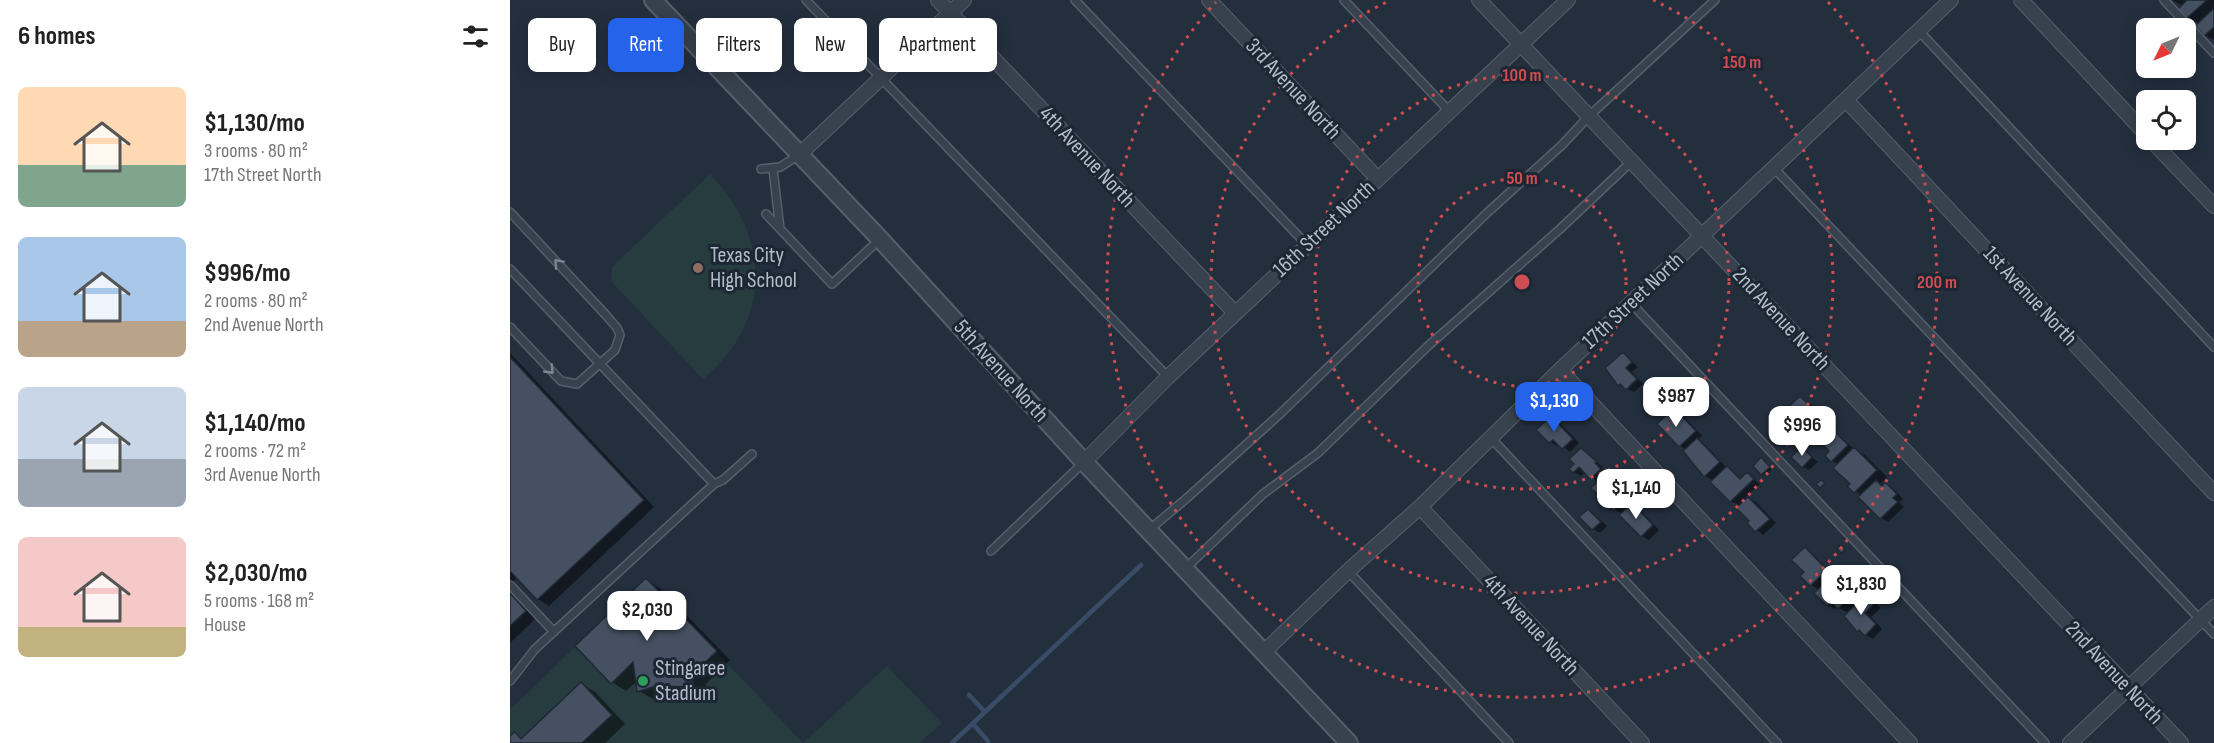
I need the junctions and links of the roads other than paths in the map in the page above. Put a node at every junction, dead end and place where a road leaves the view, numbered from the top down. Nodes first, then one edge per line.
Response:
1 (652, 0) edge
2 (806, 0) edge
3 (938, 0) edge
4 (963, 0) edge
5 (1075, 0) edge
6 (1209, 0) edge
7 (1344, 0) edge
8 (1479, 0) edge
9 (1568, 0) edge
10 (1715, 0) edge
11 (1951, 0) edge
12 (2021, 0) edge
13 (2164, 0) edge
14 (950, 13) junction
15 (1919, 31) junction
16 (1521, 44) junction
17 (2214, 53) edge
18 (881, 78) junction
19 (1846, 100) junction
20 (1449, 111) junction
21 (1589, 116) junction
22 (2136, 123) edge
23 (2161, 150) edge
24 (800, 154) junction
25 (1632, 161) junction
26 (1774, 168) junction
27 (761, 169) dead end
28 (773, 169) junction
29 (1377, 178) junction
30 (2214, 206) edge
31 (510, 212) edge
32 (766, 214) dead end
33 (780, 229) junction
34 (1702, 236) junction
35 (880, 238) junction
36 (1307, 245) junction
37 (510, 268) edge
38 (1631, 303) junction
39 (1235, 313) junction
40 (510, 327) edge
41 (2214, 347) edge
42 (600, 364) junction
43 (1560, 370) junction
44 (1168, 377) junction
45 (1491, 438) junction
46 (752, 454) dead end
47 (1084, 462) junction
48 (714, 484) junction
49 (2214, 493) edge
50 (1420, 507) junction
51 (1149, 530) junction
52 (991, 551) dead end
53 (1185, 568) junction
54 (1348, 571) junction
55 (510, 585) edge
56 (2214, 607) edge
57 (2200, 620) junction
58 (554, 632) junction
59 (2214, 634) edge
60 (1264, 652) junction
61 (510, 681) edge
62 (2128, 688) junction
63 (1349, 743) edge
64 (1509, 743) edge
65 (1642, 743) edge
66 (1777, 743) edge
67 (1910, 743) edge
68 (2045, 743) edge
69 (2070, 743) edge
70 (2181, 743) edge

1 - 24 street, 5th Avenue North
2 - 18 lane
3 - 14 street, 4th Avenue North
4 - 14 street
5 - 36 lane
6 - 29 street, 3rd Avenue North
7 - 20 lane
8 - 16 street, 2nd Avenue North
9 - 16 street, 16th Street North
10 - 21 lane
11 - 15 street, 17th Street North
12 - 22 street
13 - 17 lane
14 - 18 street
14 - 39 street, 4th Avenue North
15 - 19 street, 17th Street North
15 - 41 lane
16 - 20 street, 16th Street North
16 - 21 street, 2nd Avenue North
18 - 24 street
18 - 44 lane
19 - 26 street, 17th Street North
19 - 49 street, 1st Avenue North
20 - 29 street, 16th Street North
21 - 25 street, 2nd Avenue North
21 - 51 lane
23 - 30 street
24 - 28 lane
24 - 35 street, 5th Avenue North
25 - 34 street, 2nd Avenue North
25 - 53 lane
26 - 34 street, 17th Street North
26 - 57 lane
27 - 28 lane
28 - 33 lane
29 - 36 street, 16th Street North
42 -> 31 lane
32 - 33 lane
33 - 35 lane
34 - 38 street, 17th Street North
34 - 62 street, 2nd Avenue North
35 - 47 street, 5th Avenue North
36 - 39 street, 16th Street North
37 - 42 lane
38 - 43 street, 17th Street North
38 - 68 lane
39 - 44 street, 16th Street North
40 -> 42 lane
42 - 48 lane
43 - 45 street, 17th Street North
43 - 67 street
44 - 47 street, 16th Street North
45 - 50 street, 17th Street North
45 - 66 lane
46 - 48 lane
47 - 51 street, 5th Avenue North
47 - 52 lane
48 - 58 lane
50 - 54 street, 17th Street North
50 - 65 street, 4th Avenue North
51 - 53 street, 5th Avenue North
53 - 60 street, 5th Avenue North
54 - 60 street, 17th Street North
54 - 64 lane
55 - 58 lane
56 - 57 street
57 - 59 lane
57 - 62 street
58 - 61 lane
60 - 63 street, 5th Avenue North
62 - 69 street
62 - 70 street, 2nd Avenue North

